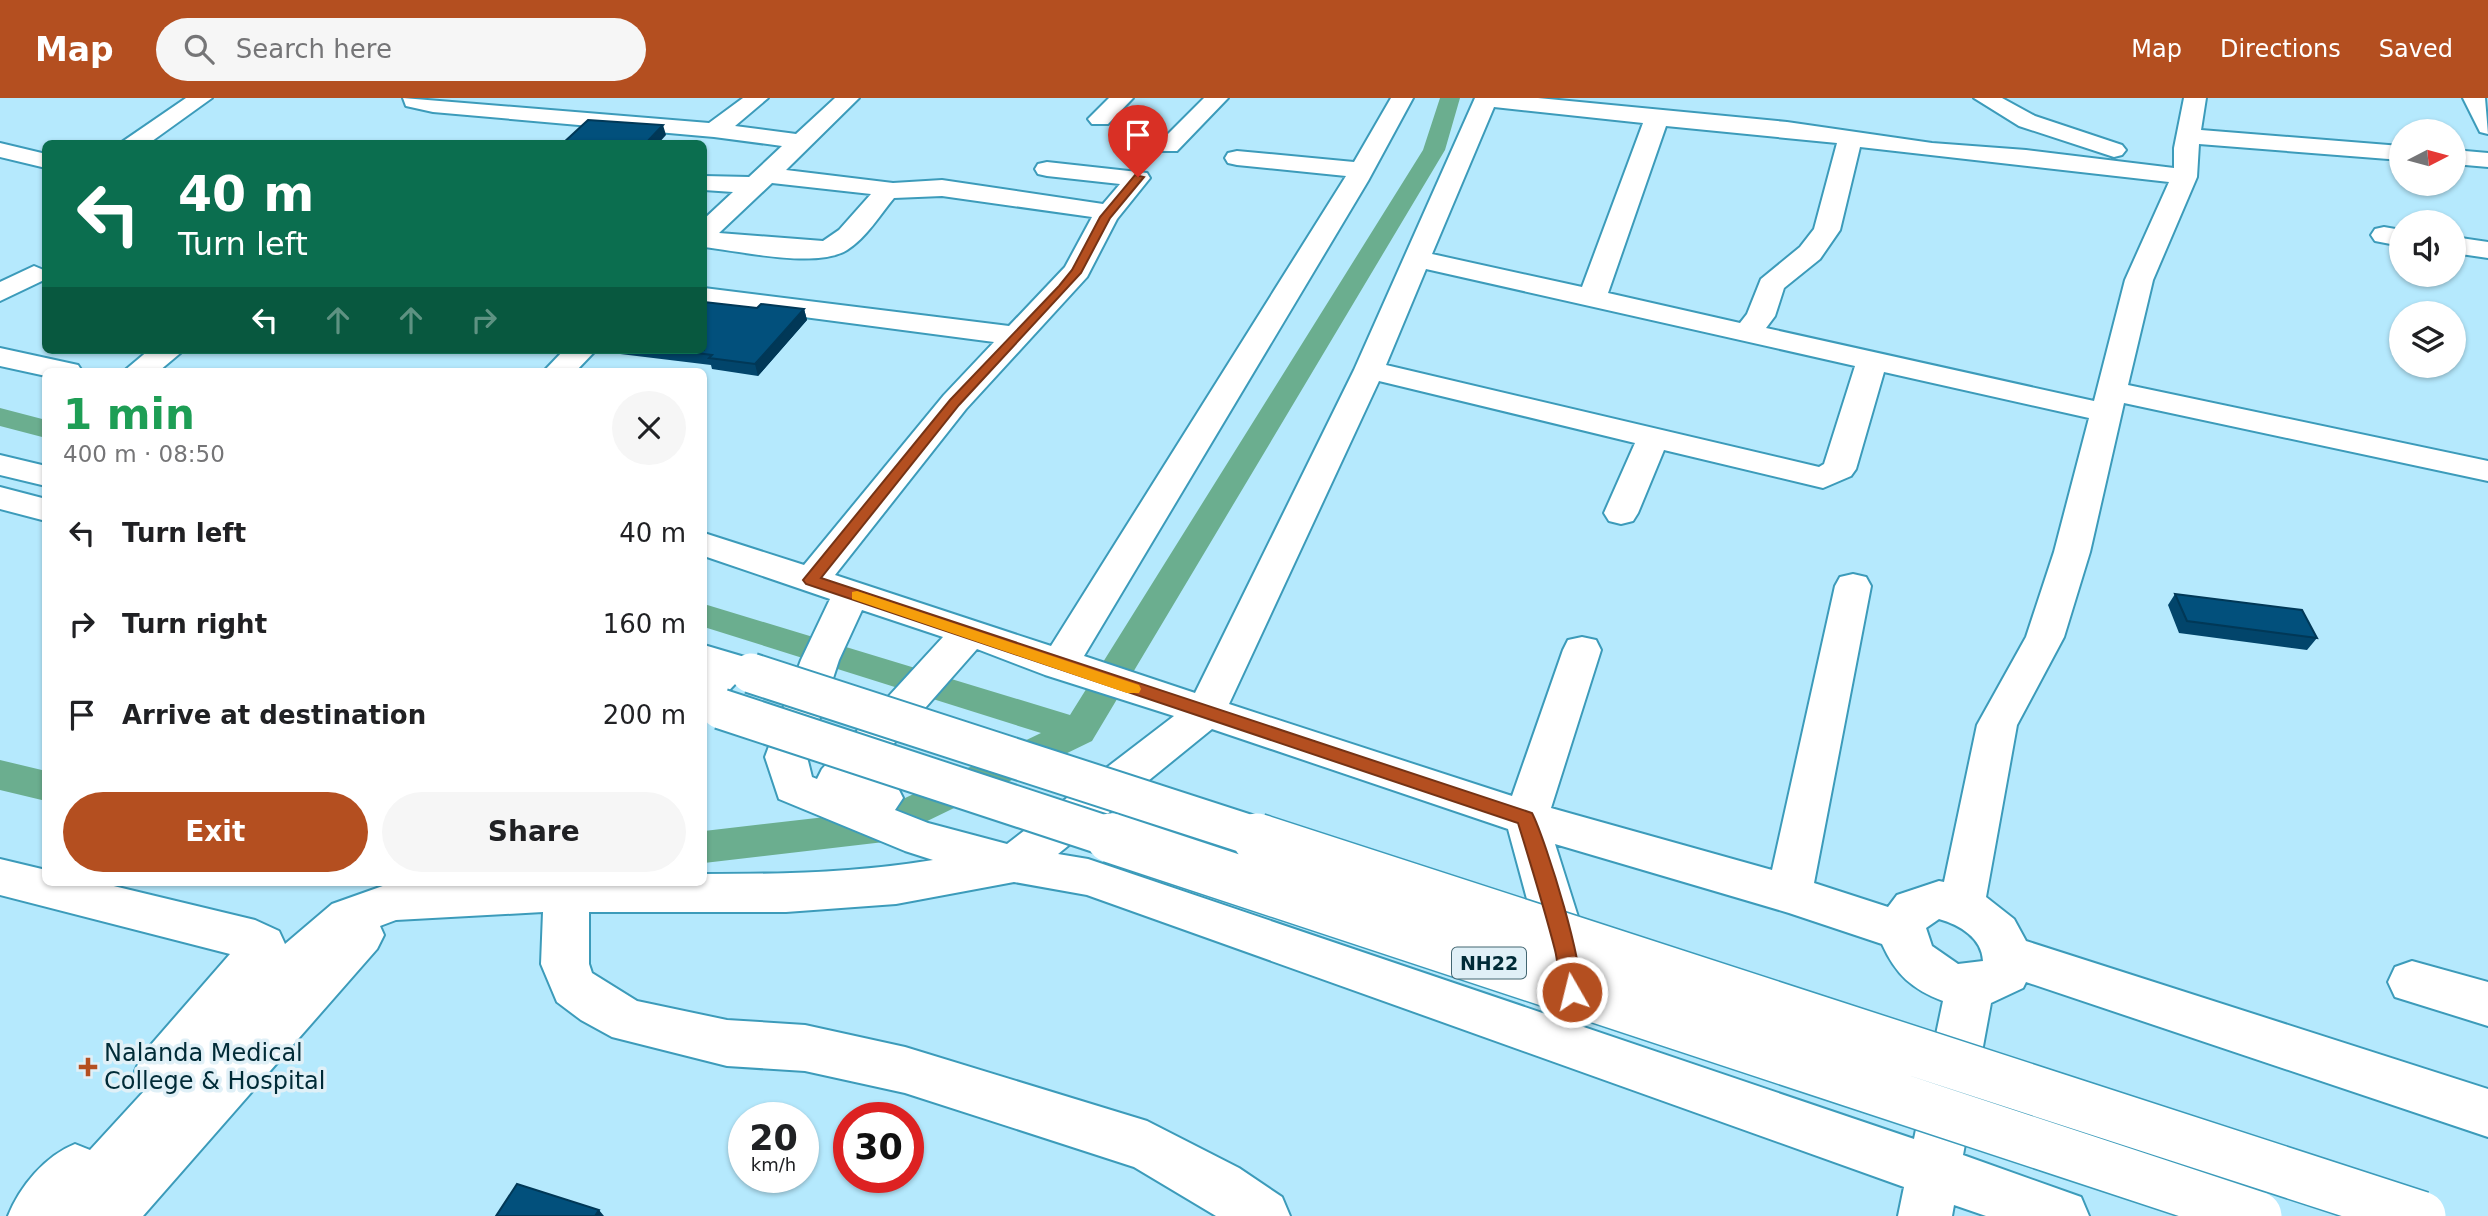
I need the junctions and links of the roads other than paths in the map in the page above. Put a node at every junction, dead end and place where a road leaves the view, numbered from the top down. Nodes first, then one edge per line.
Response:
1 (201, 98) edge
2 (414, 98) edge
3 (557, 98) edge
4 (757, 98) edge
5 (848, 98) edge
6 (1122, 98) edge
7 (1217, 98) edge
8 (1402, 98) edge
9 (1705, 98) edge
10 (1985, 98) edge
11 (2195, 98) edge
12 (2474, 98) edge
13 (1486, 99) edge
14 (536, 114) junction
15 (1657, 118) junction
16 (1100, 119) dead end
17 (1698, 122) junction
18 (2488, 127) edge
19 (714, 130) junction
20 (2190, 136) junction
21 (1850, 138) junction
22 (137, 140) edge
23 (1169, 146) dead end
24 (797, 148) junction
25 (0, 150) edge
26 (2389, 152) edge
27 (830, 158) dead end
28 (1237, 158) dead end
29 (2466, 158) edge
30 (42, 160) edge
31 (2488, 160) edge
32 (909, 166) dead end
33 (936, 169) dead end
34 (1047, 169) dead end
35 (1362, 170) junction
36 (2186, 175) junction
37 (762, 180) junction
38 (707, 183) edge
39 (887, 191) junction
40 (1108, 212) junction
41 (707, 230) edge
42 (707, 239) edge
43 (2466, 247) edge
44 (2488, 250) edge
45 (1416, 259) junction
46 (34, 274) dead end
47 (0, 293) edge
48 (707, 296) edge
49 (1592, 298) junction
50 (1746, 333) junction
51 (1015, 336) junction
52 (163, 354) edge
53 (577, 354) edge
54 (0, 357) edge
55 (1872, 361) junction
56 (53, 368) edge
57 (143, 368) edge
58 (562, 368) edge
59 (1369, 370) junction
60 (2109, 402) junction
61 (1653, 439) junction
62 (0, 465) edge
63 (2488, 471) edge
64 (42, 475) edge
65 (0, 498) edge
66 (42, 509) edge
67 (1621, 513) dead end
68 (707, 545) edge
69 (811, 580) junction
70 (1853, 586) dead end
71 (845, 607) junction
72 (968, 634) junction
73 (1582, 650) dead end
74 (1069, 668) junction
75 (719, 684) edge
76 (1187, 707) junction
77 (881, 812) junction
78 (1526, 818) junction
79 (1023, 857) junction
80 (0, 877) edge
81 (566, 894) junction
82 (1789, 894) junction
83 (394, 901) junction
84 (1962, 905) junction
85 (1900, 931) junction
86 (2009, 956) junction
87 (2412, 982) dead end
88 (1970, 988) junction
89 (2488, 1004) edge
90 (1577, 1047) junction
91 (2488, 1113) edge
92 (1930, 1194) edge
93 (1257, 1214) edge
94 (35, 1216) edge
95 (68, 1216) edge
96 (107, 1216) edge
97 (2062, 1216) edge
98 (2257, 1216) edge
99 (2421, 1216) edge

1 - 22 main road
2 - 14 main road
3 - 14 main road
4 - 19 main road
5 - 24 main road
6 - 16 main road
7 - 23 main road
8 - 35 main road
9 - 17 main road
10 - 36 main road
11 - 20 main road
12 - 18 main road
13 - 15 main road
13 - 45 main road
14 - 19 main road
15 - 17 main road
15 - 49 main road
17 - 21 main road
19 - 24 main road
20 - 26 main road
20 - 36 main road
21 - 36 main road
21 - 50 main road
24 - 27 main road
24 - 37 main road
25 - 30 main road
28 - 35 main road
29 - 31 main road
32 - 33 main road
34 - 40 main road
35 - 74 main road
36 - 60 main road
37 - 38 main road
37 - 39 main road
37 - 41 main road
39 - 40 main road
39 - 42 main road
40 - 51 main road
43 - 44 main road
45 - 49 main road
45 - 59 main road
46 - 47 main road
48 - 51 main road
49 - 50 main road
50 - 55 main road
51 - 69 main road
52 - 57 main road
53 - 58 main road
54 - 56 main road
55 - 60 main road
55 - 61 main road
59 - 61 main road
59 - 76 main road
60 - 63 main road
60 - 84 main road
61 - 67 main road
62 - 64 main road
65 - 66 main road
68 - 69 main road
69 - 71 main road
70 - 82 main road
71 - 72 main road
71 - 77 main road
72 - 74 main road
72 - 77 main road
73 - 78 main road
74 - 76 main road
75 - 98 main road, NH22, bridge
75 - 99 main road, NH22, bridge
76 - 78 main road
76 - 79 main road
77 - 79 main road
78 - 82 main road
78 - 90 main road
79 - 81 main road
79 - 90 main road
80 - 94 main road
81 - 83 main road
81 - 93 main road
82 - 85 main road
83 - 95 main road
83 - 96 main road
84 - 85 main road
84 - 86 main road
85 - 88 main road
86 - 88 main road
86 - 91 main road
87 - 89 main road
88 - 92 main road
90 - 92 main road
92 - 97 main road

